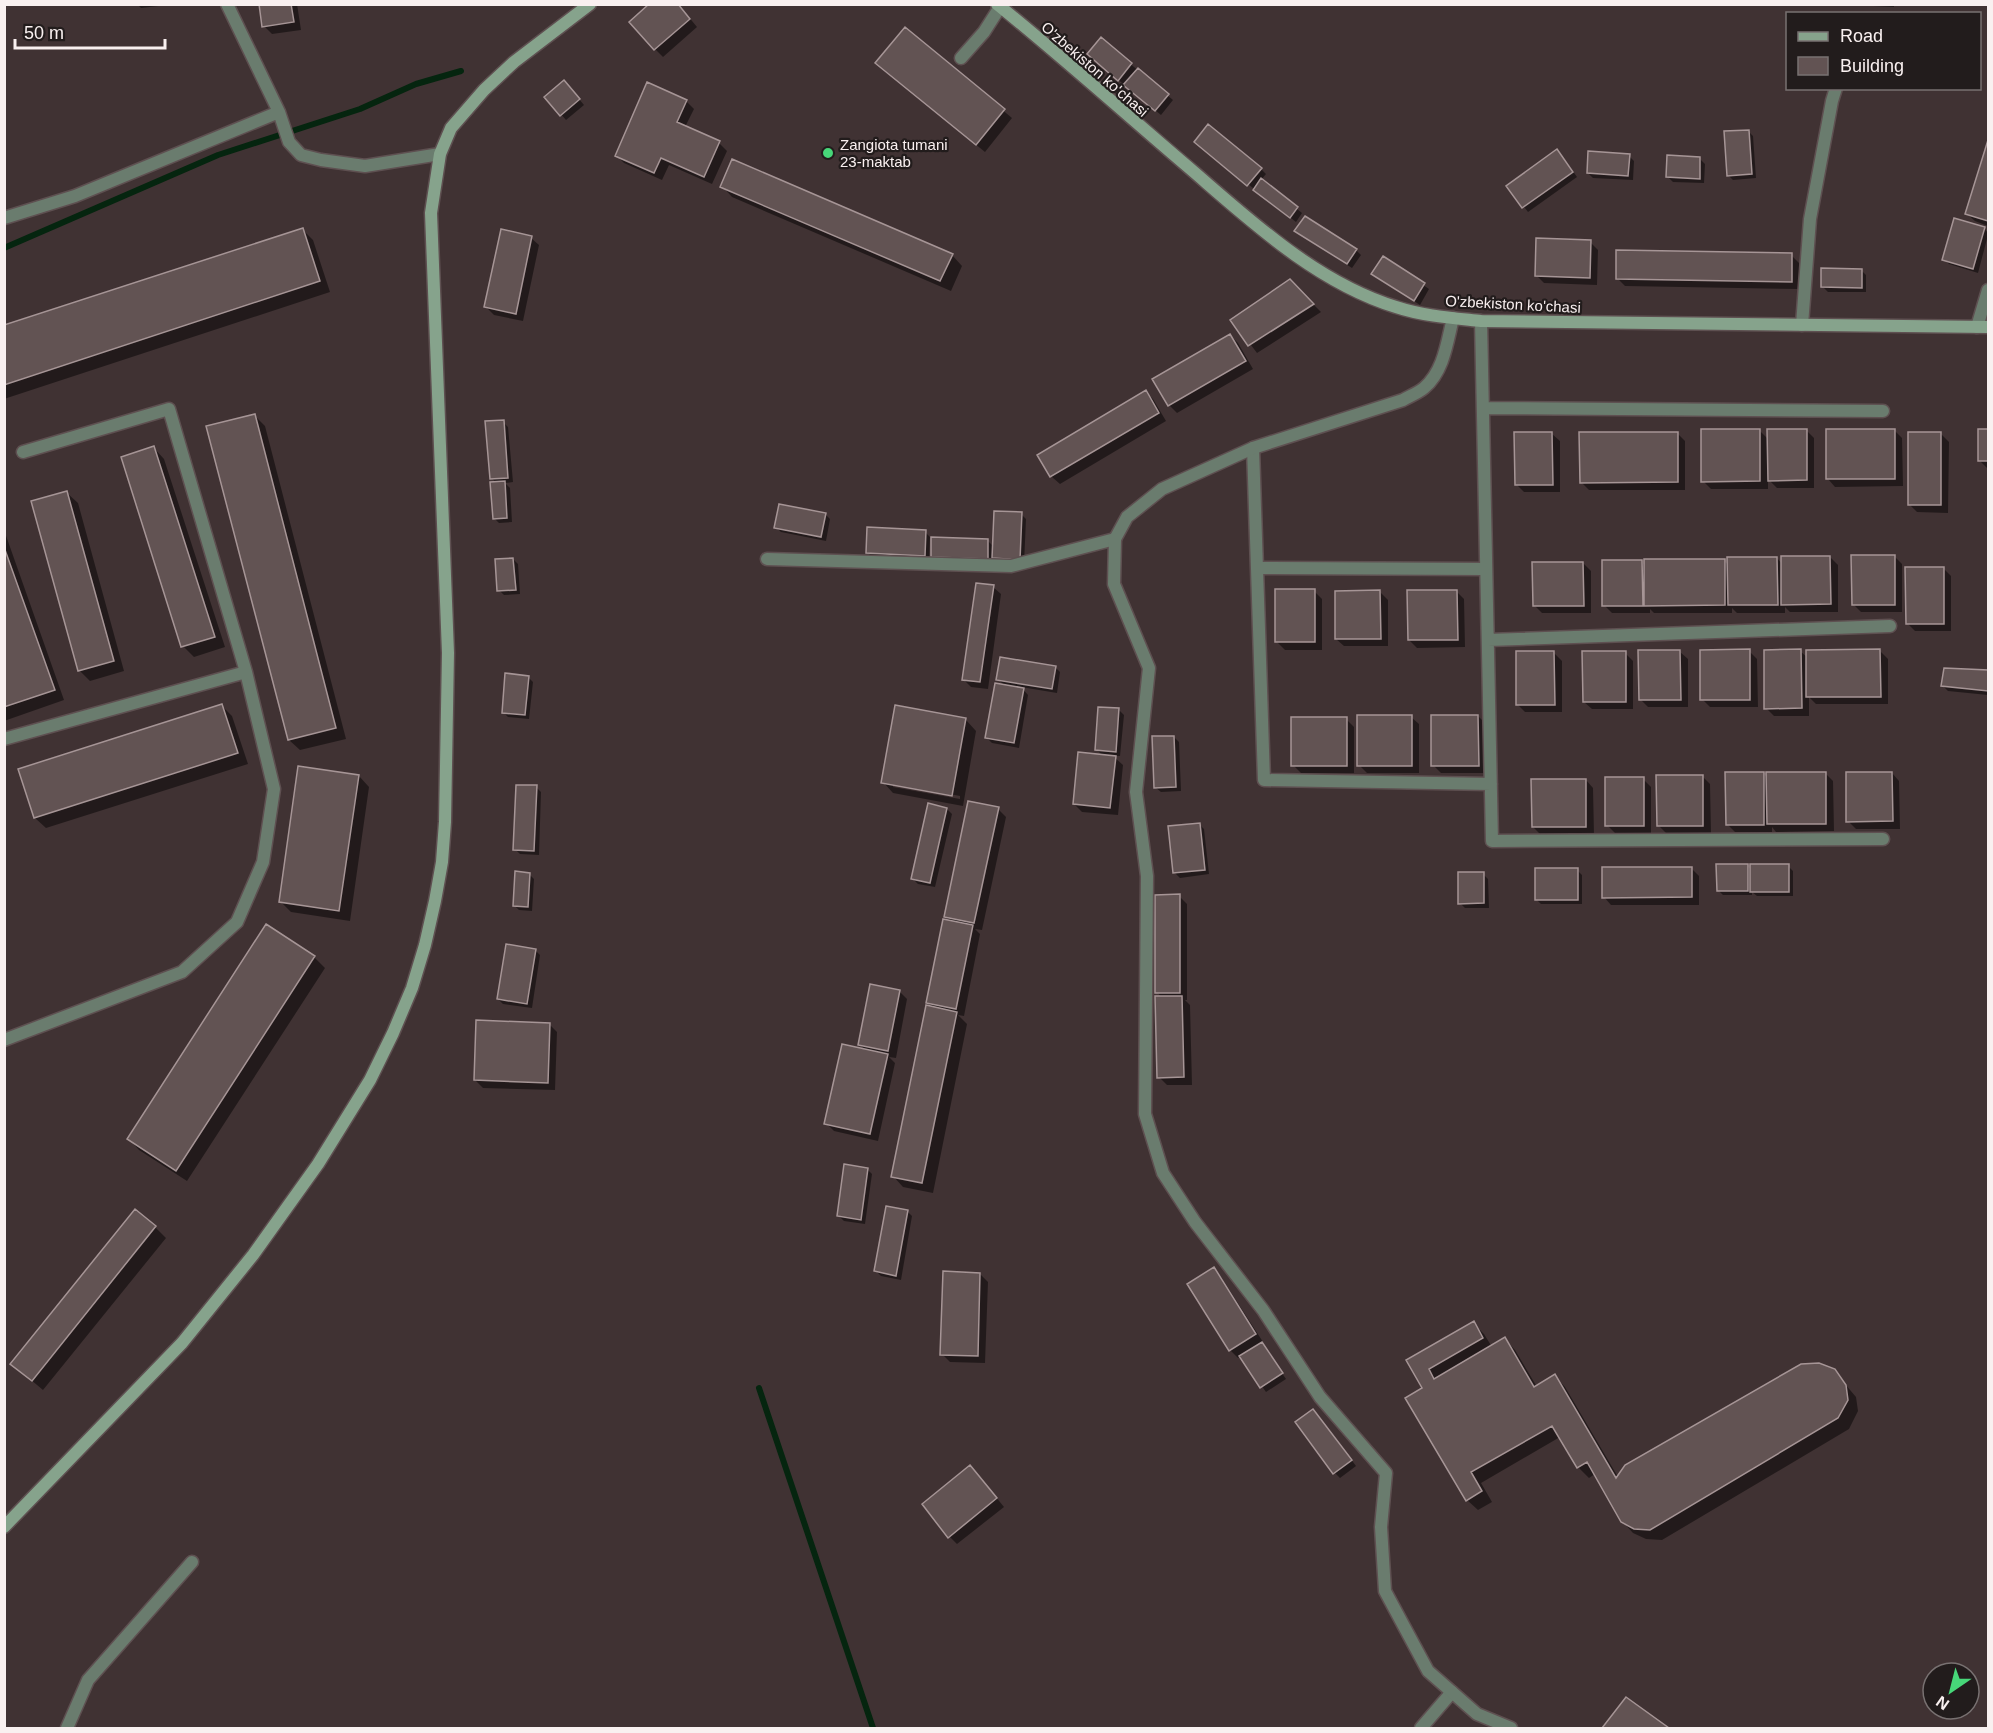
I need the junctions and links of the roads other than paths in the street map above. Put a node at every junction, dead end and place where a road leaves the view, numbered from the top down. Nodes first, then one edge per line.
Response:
1 (227, 4) edge
2 (590, 4) edge
3 (999, 6) edge
4 (961, 58) dead end
5 (1835, 90) edge
6 (280, 118) junction
7 (440, 154) junction
8 (4, 218) edge
9 (1989, 290) edge
10 (1452, 318) junction
11 (1481, 321) junction
12 (1802, 325) junction
13 (1983, 327) edge
14 (1484, 408) junction
15 (1883, 411) dead end
16 (1253, 448) junction
17 (24, 452) dead end
18 (1115, 539) junction
19 (767, 559) dead end
20 (1257, 568) junction
21 (1486, 569) junction
22 (1890, 626) dead end
23 (1488, 640) junction
24 (246, 672) junction
25 (4, 739) edge
26 (1491, 784) junction
27 (1883, 839) dead end
28 (4, 1040) edge
29 (4, 1527) edge
30 (192, 1562) dead end
31 (1452, 1692) junction
32 (68, 1728) edge
33 (1421, 1728) edge
34 (1511, 1728) edge

1 - 6 street
2 - 7 main road
3 - 4 street
3 - 10 main road, O'zbekiston ko'chasi
5 - 12 street
6 - 7 street
6 - 8 street
7 - 29 main road
9 - 13 street
10 - 11 main road, O'zbekiston ko'chasi
10 - 16 street
11 - 12 main road, O'zbekiston ko'chasi
11 - 14 street
12 - 13 main road, O'zbekiston ko'chasi
14 - 15 street
14 - 21 street
16 - 18 street
16 - 20 street
17 - 24 street
18 - 19 street
18 - 31 street
20 - 21 street
20 - 26 street
21 - 23 street
22 - 23 street
23 - 26 street
24 - 25 street
24 - 28 street
26 - 27 street
30 - 32 street
31 - 33 street
31 - 34 street

